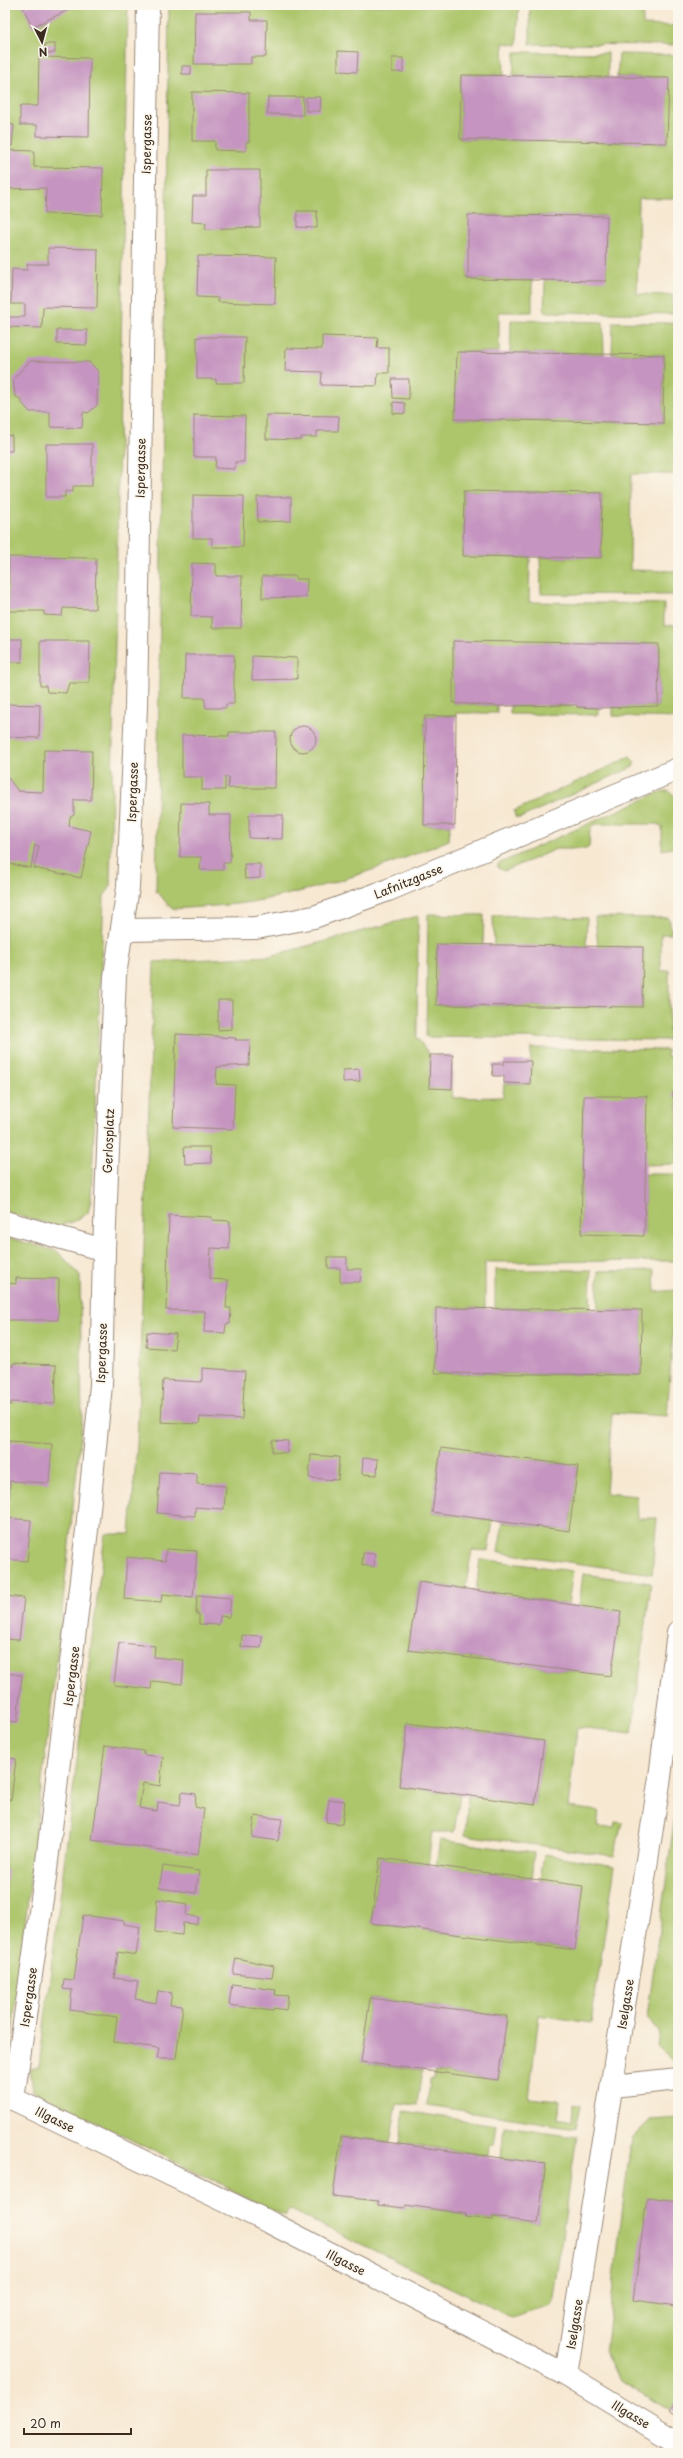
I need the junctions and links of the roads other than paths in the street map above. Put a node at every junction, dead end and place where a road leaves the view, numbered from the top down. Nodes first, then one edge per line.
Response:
1 (148, 5) edge
2 (678, 769) edge
3 (122, 930) junction
4 (5, 1222) edge
5 (104, 1250) junction
6 (678, 1632) edge
7 (678, 2079) edge
8 (613, 2086) junction
9 (9, 2097) edge
10 (566, 2375) junction
11 (678, 2443) edge

1 - 3 street, Ispergasse
2 - 3 street, Lafnitzgasse
3 - 5 street, Gerlosplatz
4 - 5 street
5 - 9 street, Ispergasse
6 - 8 street, Iselgasse
7 - 8 street
8 - 10 street, Iselgasse
9 - 10 street, Illgasse
10 - 11 street, Illgasse

